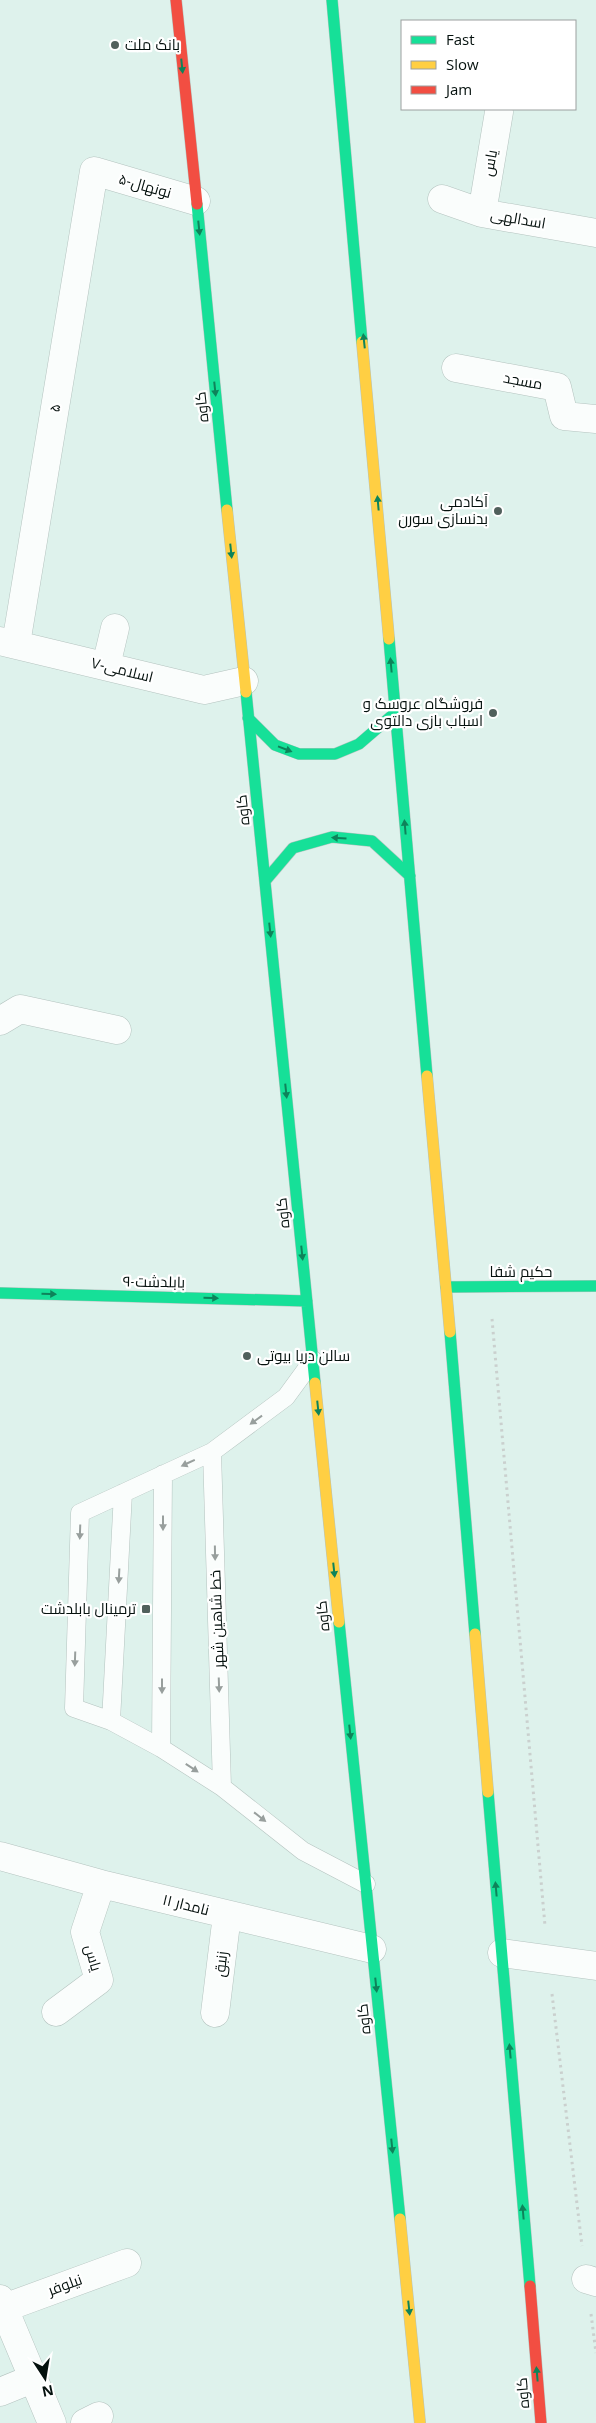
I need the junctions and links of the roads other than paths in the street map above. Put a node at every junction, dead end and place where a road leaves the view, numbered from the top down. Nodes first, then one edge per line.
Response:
1 (176, 0) edge
2 (332, 0) edge
3 (499, 112) dead end
4 (94, 171) joint
5 (442, 199) dead end
6 (196, 202) junction
7 (482, 213) junction
8 (596, 233) edge
9 (456, 368) dead end
10 (596, 419) edge
11 (115, 628) dead end
12 (8, 642) edge
13 (106, 666) junction
14 (244, 681) junction
15 (395, 713) junction
16 (248, 718) junction
17 (410, 876) junction
18 (265, 881) junction
19 (0, 1024) edge
20 (117, 1030) dead end
21 (596, 1286) edge
22 (446, 1287) junction
23 (0, 1293) edge
24 (307, 1301) junction
25 (313, 1360) junction
26 (212, 1452) junction
27 (163, 1474) junction
28 (123, 1493) junction
29 (111, 1721) junction
30 (161, 1748) junction
31 (222, 1787) junction
32 (0, 1856) edge
33 (102, 1884) junction
34 (366, 1884) junction
35 (227, 1915) junction
36 (372, 1949) junction
37 (502, 1954) junction
38 (596, 1966) edge
39 (56, 2012) dead end
40 (215, 2013) dead end
41 (127, 2263) dead end
42 (2, 2303) edge
43 (32, 2379) junction
44 (0, 2392) edge
45 (52, 2423) edge
46 (420, 2423) edge
47 (541, 2423) edge

1 -> 6 main road, کاوه
15 -> 2 main road, کاوه
3 - 7 street, یاس
4 - 6 street, ۵-نونهال
4 - 12 street, ۵
5 - 7 street, اسدالهی
6 -> 14 main road, کاوه
7 - 8 street, اسدالهی
9 - 10 street, مسجد
11 - 13 street
12 - 13 street, ۷-اسلامی
13 - 14 street, ۷-اسلامی
14 - 16 main road, کاوه
16 -> 15 main road
17 -> 15 main road, کاوه
16 - 18 main road, کاوه
17 -> 18 main road
17 - 22 main road, کاوه
18 -> 24 main road, کاوه
19 - 20 street
21 - 22 main road, حکیم شفا
37 -> 22 main road, کاوه
23 -> 24 main road, ۹-بابلدشت
24 - 25 main road, کاوه
25 -> 26 lane
25 -> 34 main road, کاوه
26 -> 27 lane
26 -> 31 lane, خط شاهین شهر
27 - 28 lane
27 -> 30 lane
28 -> 29 lane
28 -> 29 lane
29 - 30 lane
30 -> 31 lane
31 -> 34 lane
32 - 33 street, ۱۱ نامدار
33 - 35 street, ۱۱ نامدار
33 - 39 street, یاس
34 - 36 main road, کاوه
35 - 36 street, ۱۱ نامدار
35 - 40 street, زنبق
36 -> 46 main road, کاوه
37 - 38 street
47 -> 37 main road, کاوه
41 - 42 street, نیلوفر
42 - 43 street
43 - 44 street
43 - 45 street

